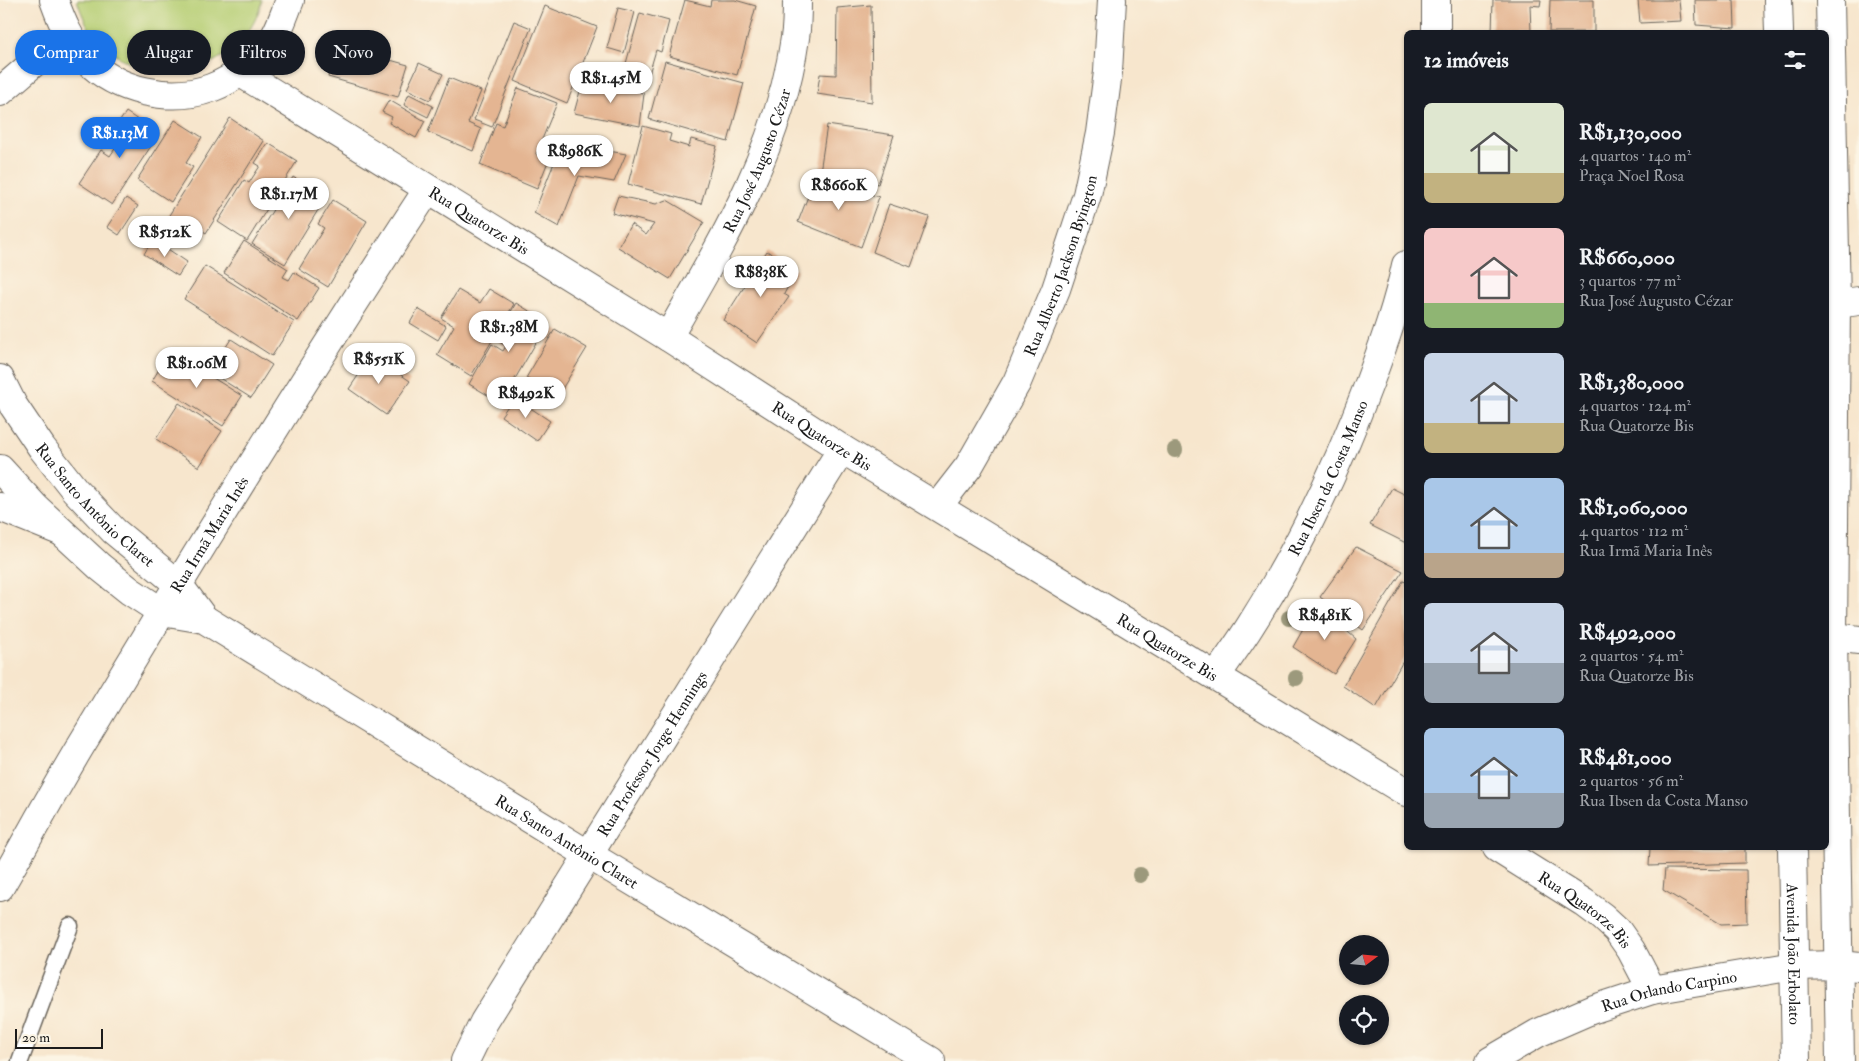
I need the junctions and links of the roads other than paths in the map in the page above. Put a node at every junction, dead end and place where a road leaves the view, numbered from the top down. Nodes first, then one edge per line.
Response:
1 (54, 0) edge
2 (290, 0) edge
3 (797, 0) edge
4 (1112, 0) edge
5 (1436, 0) edge
6 (1778, 0) edge
7 (1830, 0) edge
8 (65, 30) edge
9 (277, 30) edge
10 (1436, 30) edge
11 (1778, 30) edge
12 (20, 75) edge
13 (107, 75) edge
14 (236, 75) edge
15 (243, 75) edge
16 (0, 92) edge
17 (428, 189) junction
18 (1404, 276) edge
19 (1848, 302) edge
20 (668, 337) junction
21 (0, 379) edge
22 (842, 449) junction
23 (0, 469) edge
24 (938, 506) junction
25 (0, 507) edge
26 (60, 531) junction
27 (178, 584) junction
28 (162, 612) junction
29 (204, 619) junction
30 (1839, 637) edge
31 (1216, 676) junction
32 (1404, 791) edge
33 (1499, 850) edge
34 (1792, 850) edge
35 (589, 855) junction
36 (0, 887) edge
37 (70, 926) dead end
38 (1794, 966) junction
39 (1849, 966) edge
40 (1652, 990) junction
41 (20, 1061) edge
42 (465, 1061) edge
43 (931, 1061) edge
44 (1490, 1061) edge
45 (1796, 1061) edge
46 (1840, 1061) edge

1 - 8 street
2 - 9 street
3 - 20 street, Rua José Augusto Cézar
4 - 24 street, Rua Alberto Jackson Byington
5 - 10 street
6 - 11 street
7 - 19 street
12 - 16 street
13 - 14 street
15 - 17 street, Rua Quatorze Bis
17 - 20 street, Rua Quatorze Bis
17 - 27 street, Rua Irmã Maria Inês
18 - 31 street, Rua Ibsen da Costa Manso
19 - 30 street
20 - 22 street, Rua Quatorze Bis
21 - 27 street, Rua Santo Antônio Claret
22 - 24 street, Rua Quatorze Bis
22 - 35 street, Rua Professor Jorge Hennings
23 - 26 street, Rua Santo Antônio Claret
24 - 31 street, Rua Quatorze Bis
25 - 26 street
26 - 28 street, Rua Santo Antônio Claret
27 - 28 street, Rua Irmã Maria Inês
27 - 29 street, Rua Santo Antônio Claret
28 - 29 street, Rua Santo Antônio Claret
28 - 36 street, Rua Irmã Maria Inês
29 - 35 street, Rua Santo Antônio Claret
30 - 39 street
31 - 32 street, Rua Quatorze Bis
33 - 40 street, Rua Quatorze Bis
34 - 38 street, Avenida João Erbolato
35 - 42 street, Rua Professor Jorge Hennings
35 - 43 street, Rua Santo Antônio Claret
37 - 41 lane
38 - 39 street, Rua Orlando Carpino
38 - 40 street, Rua Orlando Carpino
38 - 45 street, Avenida João Erbolato
39 - 46 street
40 - 44 street, Rua Orlando Carpino

